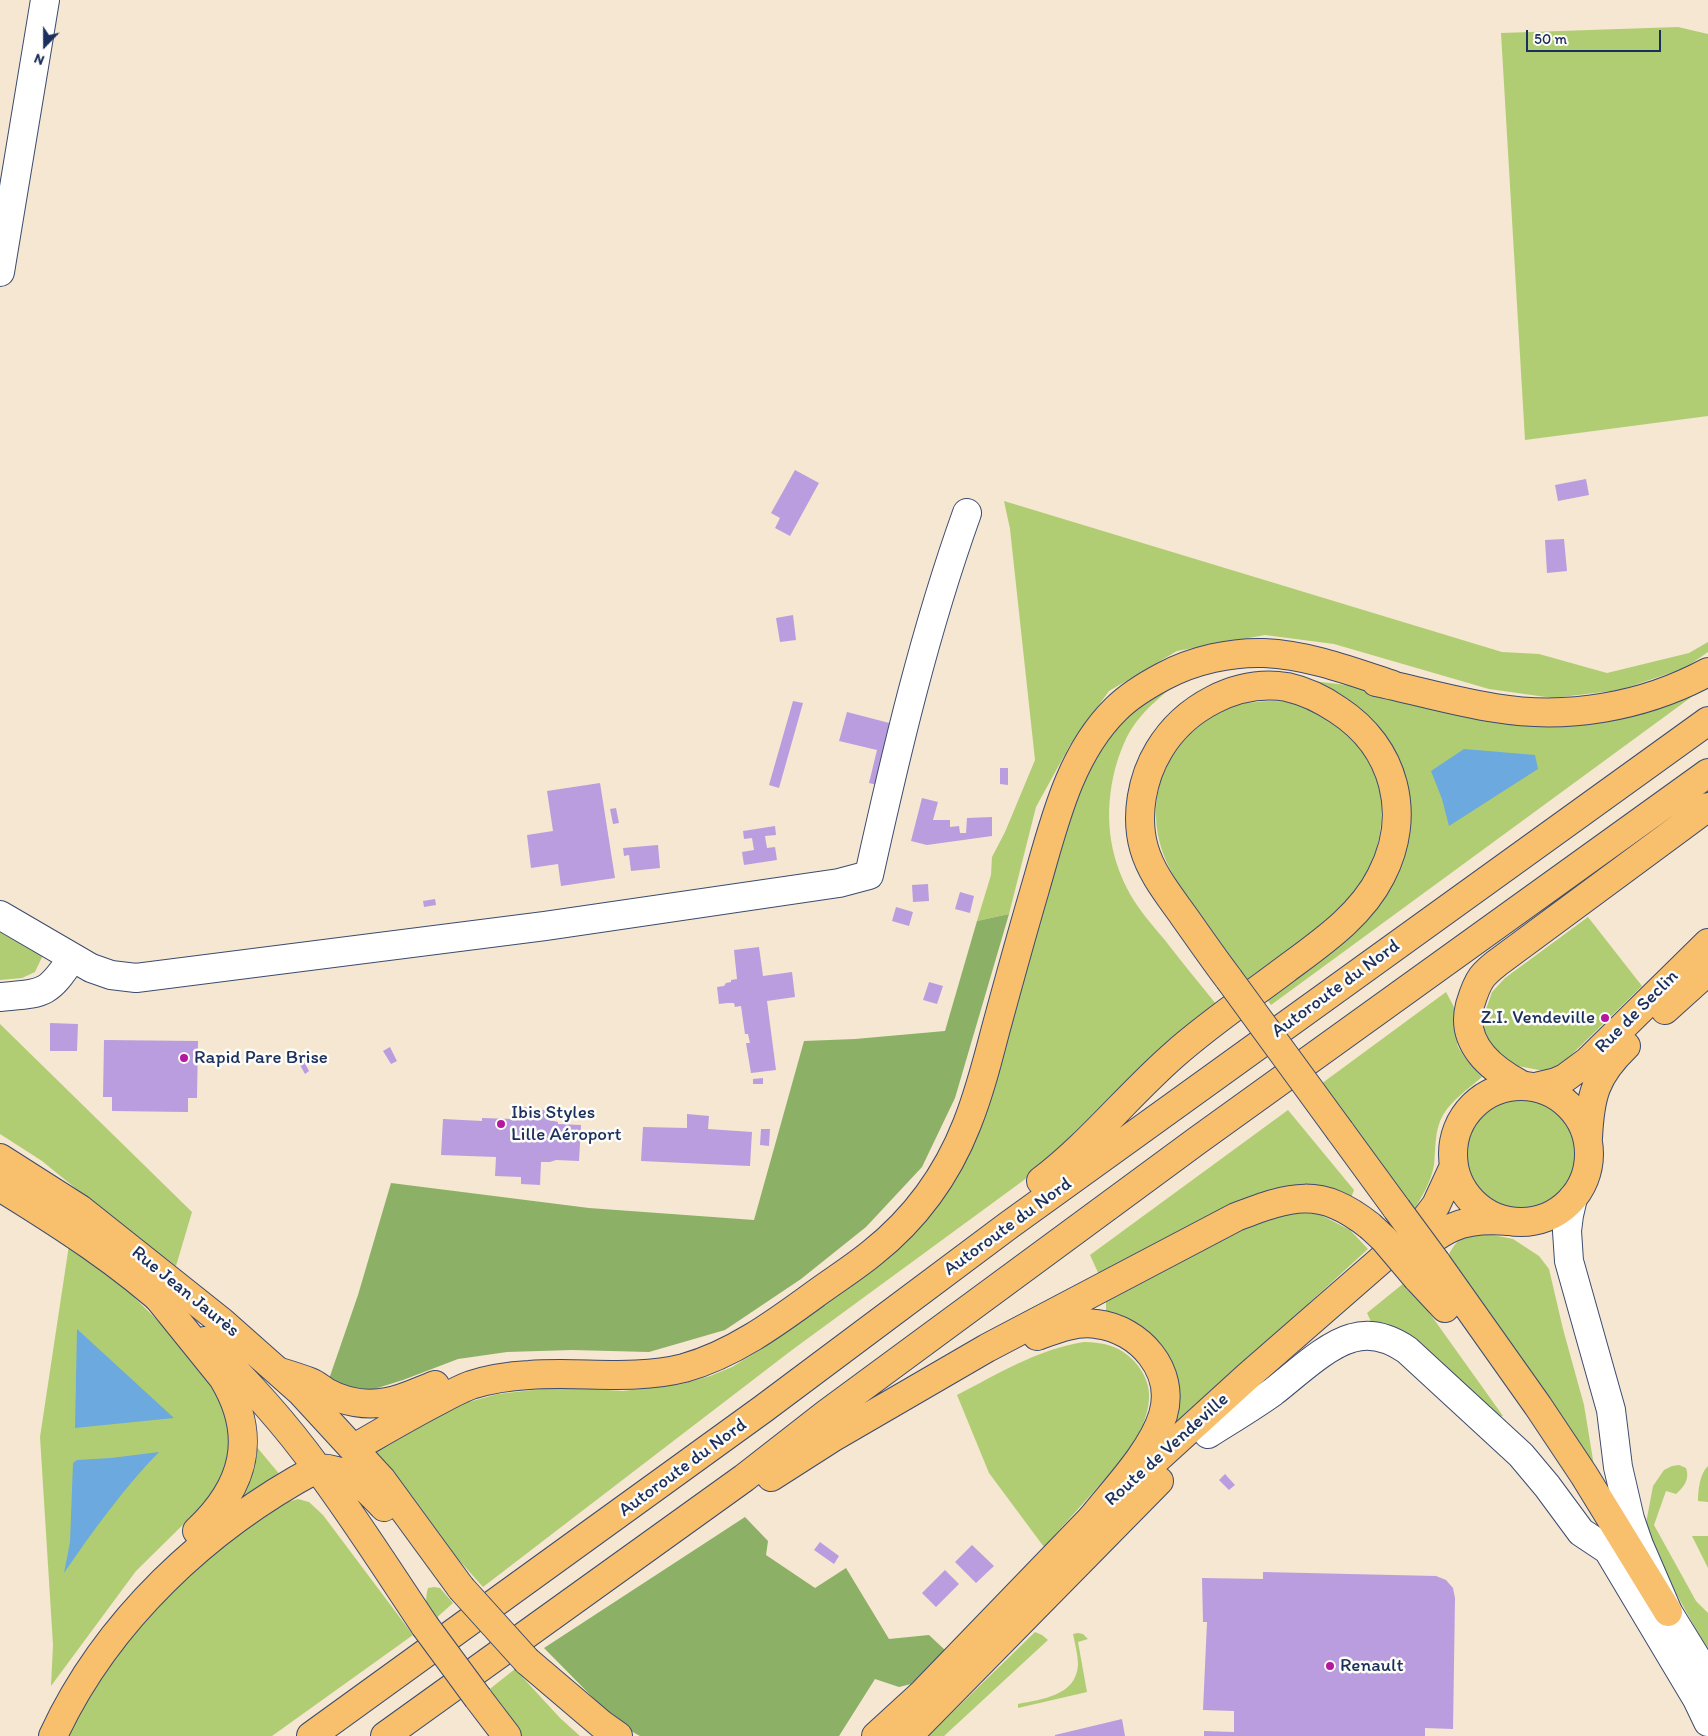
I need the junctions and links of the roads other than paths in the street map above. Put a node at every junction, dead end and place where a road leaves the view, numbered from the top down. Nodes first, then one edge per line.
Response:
1 (45, 0) edge
2 (0, 272) edge
3 (967, 512) dead end
4 (1708, 672) edge
5 (1393, 685) junction
6 (1708, 721) edge
7 (1708, 773) edge
8 (1708, 807) edge
9 (0, 916) edge
10 (1708, 943) edge
11 (72, 958) junction
12 (1708, 971) edge
13 (1224, 984) junction
14 (0, 997) edge
15 (1527, 1085) junction
16 (1588, 1138) junction
17 (0, 1158) edge
18 (1454, 1166) junction
19 (0, 1187) edge
20 (1573, 1198) junction
21 (1384, 1217) junction
22 (1508, 1221) junction
23 (1009, 1225) junction
24 (1426, 1271) junction
25 (156, 1295) junction
26 (973, 1356) junction
27 (280, 1372) junction
28 (466, 1386) junction
29 (1208, 1434) junction
30 (354, 1448) junction
31 (318, 1468) junction
32 (744, 1478) junction
33 (1092, 1518) junction
34 (1608, 1550) junction
35 (461, 1588) junction
36 (138, 1610) junction
37 (1668, 1612) junction
38 (528, 1661) junction
39 (1708, 1678) edge
40 (1708, 1722) edge
41 (53, 1736) edge
42 (311, 1736) edge
43 (384, 1736) edge
44 (507, 1736) edge
45 (594, 1736) edge
46 (618, 1736) edge
47 (876, 1736) edge
48 (908, 1736) edge

1 - 2 street
3 - 11 street
4 - 5 main road
5 - 13 main road
5 - 28 main road
6 - 23 main road, Autoroute du Nord
7 - 32 main road
8 - 15 main road
9 - 11 street
10 - 15 main road, Rue de Seclin
11 - 14 street
12 - 16 main road, Rue de Seclin
13 - 21 main road, bridge
13 - 23 main road
15 - 16 main road
15 - 18 main road
16 - 20 main road
17 - 27 main road, Rue Jean Jaurès
18 - 22 main road
18 - 33 main road, Route de Vendeville
19 - 25 main road, Rue Jean Jaurès
20 - 22 main road
20 - 37 street
21 - 24 main road, bridge
21 - 26 main road
22 - 29 main road, Route de Vendeville
23 - 42 main road, Autoroute du Nord
24 - 34 main road
24 - 37 main road
25 - 31 main road, Rue Jean Jaurès
25 - 36 main road
26 - 32 main road
26 - 33 main road
27 - 28 main road
27 - 30 main road, Rue Jean Jaurès
28 - 30 main road
29 - 34 street
29 - 48 main road, Route de Vendeville
30 - 31 main road
30 - 35 main road, Rue Jean Jaurès
31 - 35 main road
31 - 36 main road
31 - 44 main road, Rue Jean Jaurès, bridge
32 - 43 main road
33 - 47 main road, Route de Vendeville
34 - 40 street
35 - 38 main road, bridge
36 - 41 main road
37 - 39 street
38 - 45 main road
38 - 46 main road

